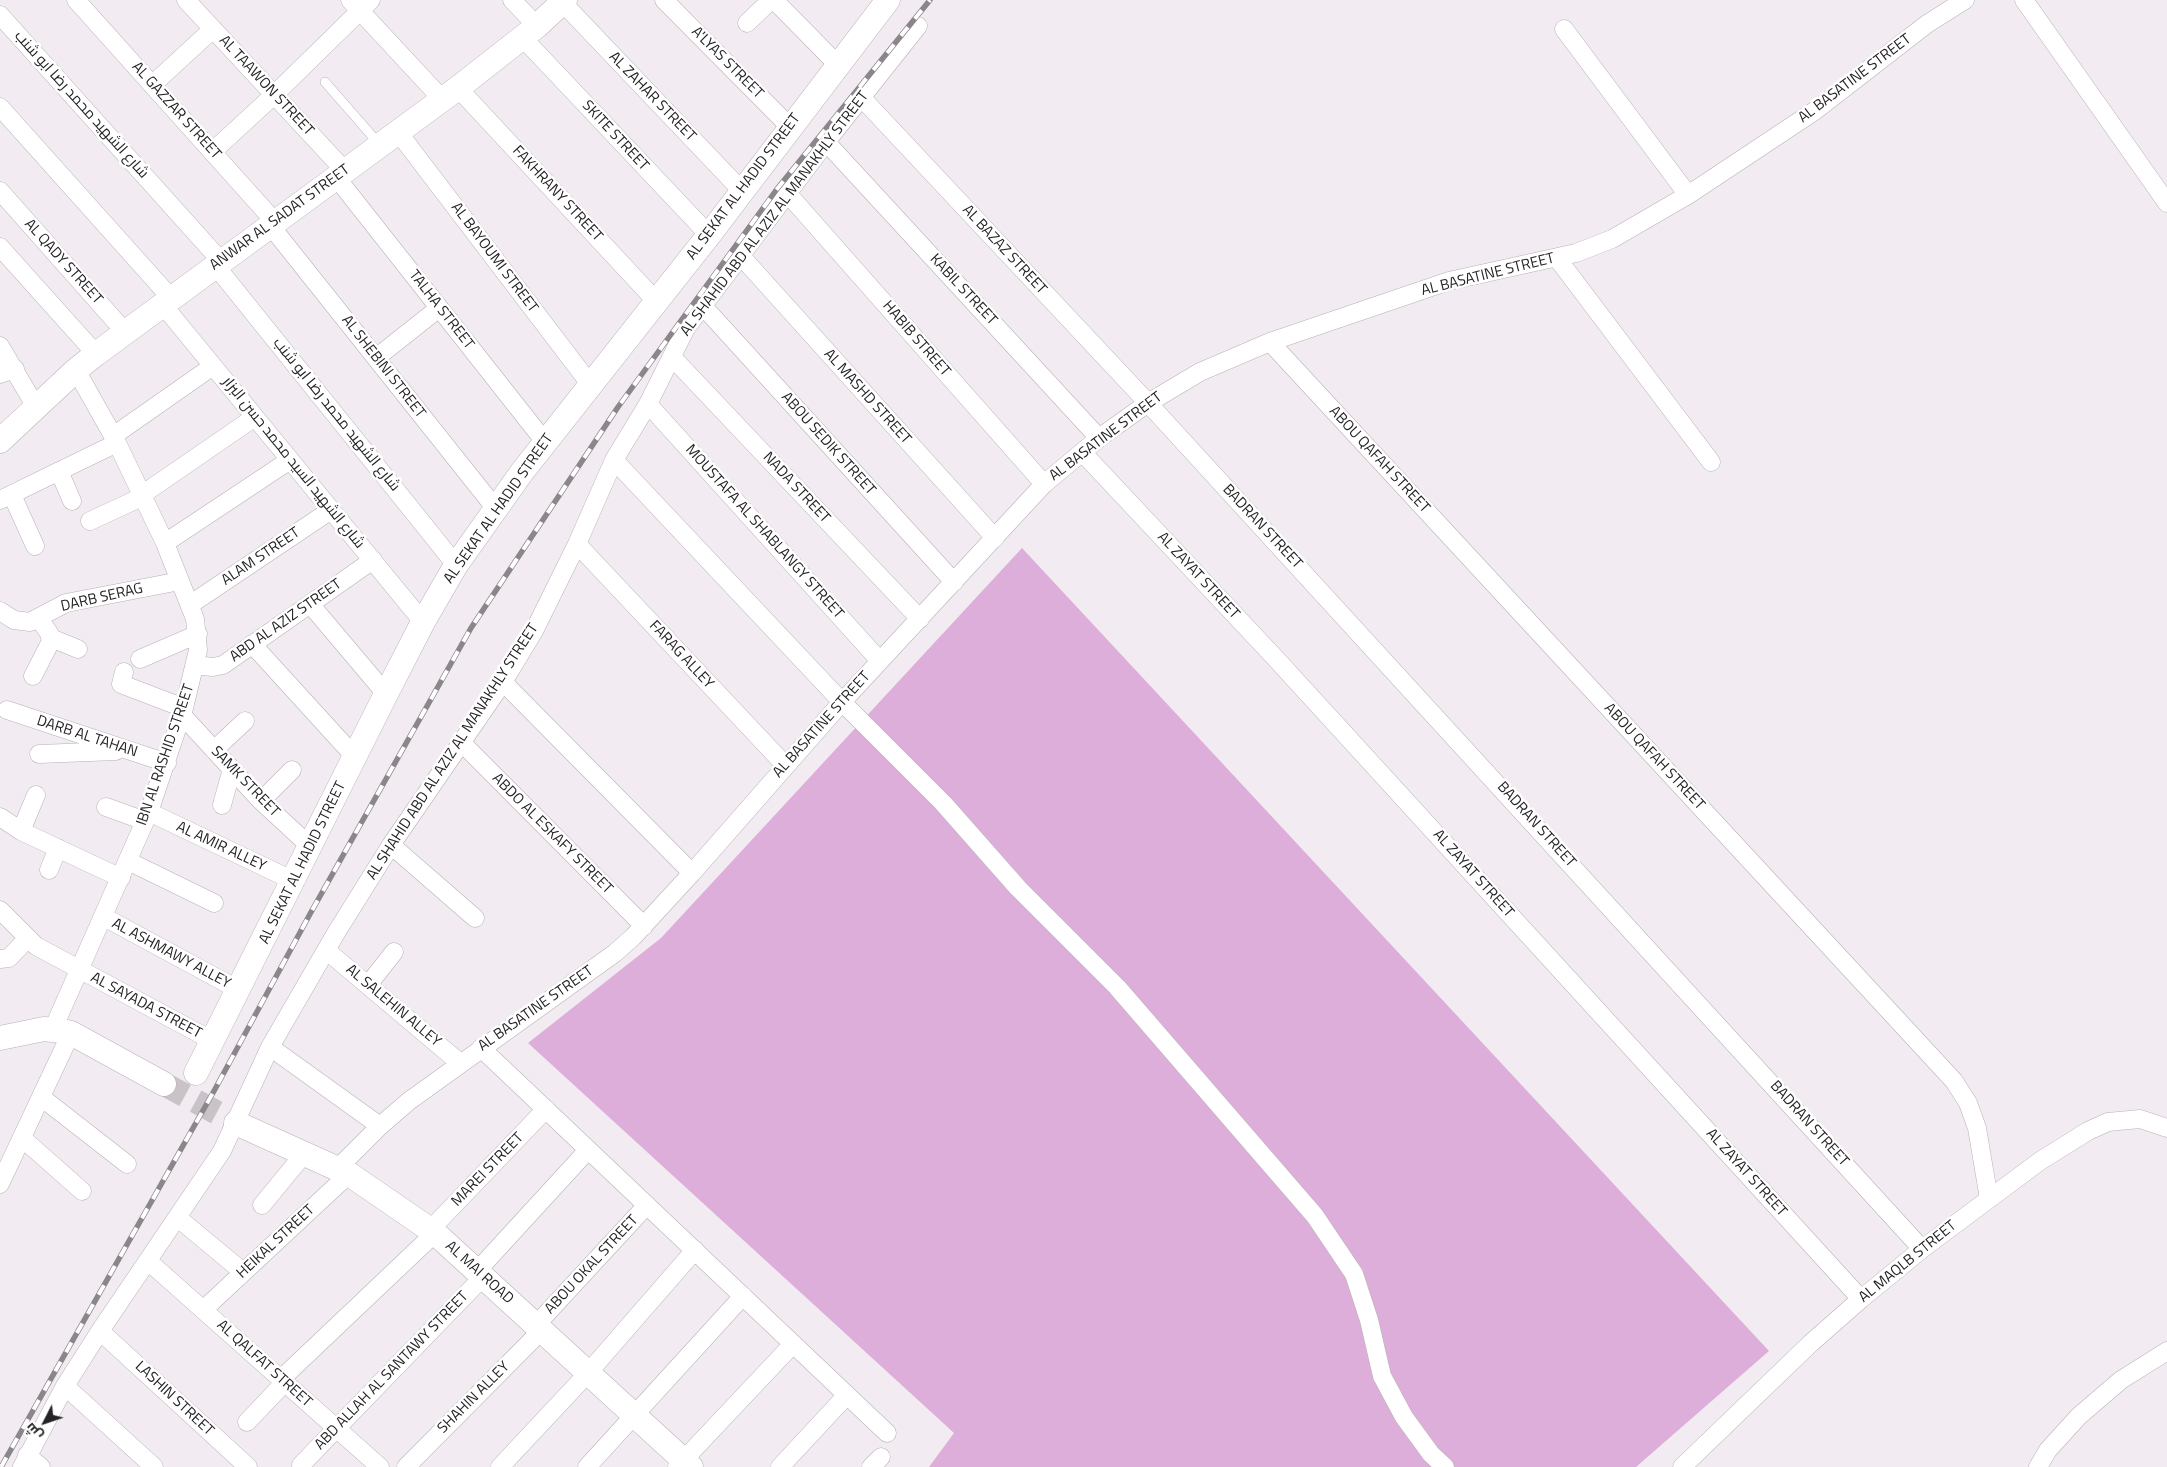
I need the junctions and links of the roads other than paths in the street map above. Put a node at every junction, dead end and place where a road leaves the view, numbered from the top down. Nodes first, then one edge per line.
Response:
1 (76, 0) edge
2 (186, 0) edge
3 (512, 0) edge
4 (664, 0) edge
5 (771, 0) edge
6 (774, 0) edge
7 (888, 0) edge
8 (1965, 0) edge
9 (2024, 0) edge
10 (564, 1) edge
11 (360, 4) edge
12 (0, 15) edge
13 (747, 23) dead end
14 (918, 26) dead end
15 (213, 29) junction
16 (1564, 29) dead end
17 (529, 32) junction
18 (838, 65) junction
19 (325, 82) dead end
20 (152, 85) junction
21 (274, 94) junction
22 (450, 94) junction
23 (860, 97) junction
24 (0, 107) edge
25 (790, 127) junction
26 (389, 138) junction
27 (826, 142) junction
28 (212, 152) junction
29 (340, 174) junction
30 (742, 191) junction
31 (0, 192) edge
32 (788, 194) junction
33 (1688, 195) junction
34 (2167, 203) edge
35 (273, 224) junction
36 (709, 235) junction
37 (0, 247) edge
38 (740, 255) junction
39 (1556, 258) junction
40 (218, 263) junction
41 (167, 302) junction
42 (656, 302) junction
43 (702, 305) junction
44 (439, 308) junction
45 (125, 332) junction
46 (1270, 342) junction
47 (0, 346) edge
48 (96, 354) junction
49 (672, 357) junction
50 (376, 358) junction
51 (213, 366) junction
52 (76, 370) junction
53 (7, 372) edge
54 (590, 384) junction
55 (1148, 403) junction
56 (648, 404) junction
57 (36, 407) junction
58 (255, 417) junction
59 (1099, 438) junction
60 (115, 439) junction
61 (0, 441) edge
62 (545, 442) junction
63 (1082, 452) junction
64 (290, 460) junction
65 (614, 460) junction
66 (1711, 462) dead end
67 (60, 471) junction
68 (1044, 484) junction
69 (143, 495) junction
70 (6, 498) edge
71 (72, 501) dead end
72 (331, 510) junction
73 (496, 510) junction
74 (90, 520) dead end
75 (994, 538) junction
76 (165, 543) junction
77 (577, 544) junction
78 (35, 546) dead end
79 (373, 560) junction
80 (456, 565) junction
81 (180, 581) junction
82 (954, 582) junction
83 (191, 604) junction
84 (310, 604) junction
85 (0, 611) edge
86 (38, 619) junction
87 (920, 619) junction
88 (423, 622) junction
89 (198, 634) junction
90 (51, 638) junction
91 (252, 644) junction
92 (78, 649) dead end
93 (140, 659) dead end
94 (880, 661) junction
95 (195, 665) junction
96 (124, 672) dead end
97 (33, 676) dead end
98 (503, 682) junction
99 (386, 694) junction
100 (842, 702) junction
101 (7, 710) dead end
102 (183, 712) junction
103 (245, 721) dead end
104 (460, 742) junction
105 (214, 750) junction
106 (130, 751) junction
107 (40, 754) dead end
108 (355, 757) junction
109 (167, 763) junction
110 (785, 765) junction
111 (232, 769) junction
112 (292, 770) dead end
113 (36, 795) dead end
114 (261, 801) junction
115 (222, 805) dead end
116 (106, 807) dead end
117 (0, 817) edge
118 (147, 817) junction
119 (21, 831) junction
120 (391, 845) junction
121 (58, 848) junction
122 (310, 848) junction
123 (128, 861) junction
124 (49, 870) dead end
125 (692, 873) junction
126 (121, 878) junction
127 (294, 881) junction
128 (214, 903) dead end
129 (0, 910) edge
130 (104, 918) junction
131 (474, 918) dead end
132 (644, 926) junction
133 (28, 939) junction
134 (326, 950) junction
135 (394, 952) dead end
136 (0, 959) edge
137 (80, 971) junction
138 (368, 985) junction
139 (239, 990) junction
140 (62, 1031) junction
141 (0, 1038) edge
142 (212, 1042) junction
143 (270, 1047) junction
144 (481, 1048) junction
145 (460, 1063) junction
146 (196, 1073) dead end
147 (164, 1084) tunnel mouth
148 (41, 1096) junction
149 (546, 1109) junction
150 (236, 1122) junction
151 (380, 1126) junction
152 (2167, 1128) edge
153 (22, 1138) junction
154 (588, 1150) junction
155 (304, 1154) junction
156 (127, 1164) dead end
157 (343, 1171) junction
158 (0, 1184) edge
159 (82, 1191) dead end
160 (1989, 1199) junction
161 (262, 1205) dead end
162 (647, 1205) junction
163 (178, 1218) junction
164 (433, 1232) junction
165 (1922, 1249) junction
166 (695, 1250) junction
167 (148, 1261) junction
168 (243, 1272) junction
169 (480, 1274) junction
170 (743, 1296) junction
171 (1861, 1298) junction
172 (203, 1310) junction
173 (539, 1328) junction
174 (100, 1331) junction
175 (793, 1344) junction
176 (2167, 1352) edge
177 (588, 1373) junction
178 (282, 1381) junction
179 (65, 1386) junction
180 (847, 1395) junction
181 (634, 1414) junction
182 (247, 1422) dead end
183 (336, 1428) junction
184 (887, 1432) dead end
185 (25, 1461) edge
186 (301, 1465) dead end
187 (684, 1465) edge
188 (41, 1467) edge
189 (154, 1467) edge
190 (248, 1467) edge
191 (380, 1467) edge
192 (406, 1467) edge
193 (500, 1467) edge
194 (586, 1467) edge
195 (780, 1467) edge
196 (1445, 1467) edge
197 (1682, 1467) edge
198 (2038, 1467) edge

1 - 20 street, AL GAZZAR STREET
2 - 15 street, AL TAAWON STREET
3 - 17 street, SKITE STREET
4 - 25 street, A'LYAS STREET
5 - 13 street
6 - 18 street
7 - 18 street, AL SEKAT AL HADID STREET
8 - 33 street, AL BASATINE STREET
9 - 34 street
10 - 17 street, ANWAR AL SADAT STREET
10 - 30 street, AL ZAHAR STREET
11 - 21 street
11 - 22 street, FAKHRANY STREET
12 - 40 street, شارع الشهيد محمد رضا ابو شنب
14 - 23 street, AL SHAHID ABD AL AZIZ AL MANAKHLY STREET
15 - 20 street
15 - 21 street, AL TAAWON STREET
16 - 33 street
17 - 22 street, ANWAR AL SADAT STREET
17 - 36 street, SKITE STREET
18 - 25 street, AL SEKAT AL HADID STREET
19 - 26 lane
20 - 28 street, AL GAZZAR STREET
21 - 28 street
21 - 29 street, AL TAAWON STREET
22 - 26 street, ANWAR AL SADAT STREET
22 - 42 street, FAKHRANY STREET
23 - 27 street, AL SHAHID ABD AL AZIZ AL MANAKHLY STREET
23 - 55 street, AL BAZAZ STREET
24 - 41 street, شارع الشهيد السيد محمد حسن البزار
25 - 30 street, AL SEKAT AL HADID STREET
26 - 29 street, ANWAR AL SADAT STREET
26 - 54 street, AL BAYOUMI STREET
27 - 32 street, AL SHAHID ABD AL AZIZ AL MANAKHLY STREET
27 - 59 street, KABIL STREET
28 - 35 street, AL GAZZAR STREET
29 - 35 street, ANWAR AL SADAT STREET
29 - 44 street, TALHA STREET
30 - 36 street, AL SEKAT AL HADID STREET
31 - 45 street, AL QADY STREET
32 - 38 street, AL SHAHID ABD AL AZIZ AL MANAKHLY STREET
32 - 68 street, HABIB STREET
33 - 39 street, AL BASATINE STREET
35 - 40 street, ANWAR AL SADAT STREET
35 - 50 street, AL SHEBINI STREET
36 - 42 street, AL SEKAT AL HADID STREET
37 - 48 street
38 - 43 street, AL SHAHID ABD AL AZIZ AL MANAKHLY STREET
38 - 75 street, AL MASHD STREET
39 - 46 street, AL BASATINE STREET
39 - 66 street
40 - 41 street, ANWAR AL SADAT STREET
40 - 80 street, شارع الشهيد محمد رضا ابو شنب
41 - 45 street, ANWAR AL SADAT STREET
41 - 51 street, شارع الشهيد السيد محمد حسن البزار
42 - 54 street, AL SEKAT AL HADID STREET
43 - 49 street, AL SHAHID ABD AL AZIZ AL MANAKHLY STREET
43 - 82 street, ABOU SEDIK STREET
44 - 50 street
44 - 62 street, TALHA STREET
45 - 48 street, ANWAR AL SADAT STREET
46 - 55 street, AL BASATINE STREET
46 - 160 street, ABOU QAFAH STREET
47 - 53 street
48 - 52 street, ANWAR AL SADAT STREET
49 - 56 street, AL SHAHID ABD AL AZIZ AL MANAKHLY STREET
49 - 87 street, NADA STREET
50 - 73 street, AL SHEBINI STREET
51 - 58 street, شارع الشهيد السيد محمد حسن البزار
51 - 60 street
52 - 57 street, ANWAR AL SADAT STREET
52 - 60 street, IBN AL RASHID STREET
53 - 57 street
54 - 62 street, AL SEKAT AL HADID STREET
55 - 59 street, AL BASATINE STREET
55 - 165 street, BADRAN STREET
56 - 65 street, AL SHAHID ABD AL AZIZ AL MANAKHLY STREET
56 - 94 street, MOUSTAFA AL SHABLANGY STREET
57 - 61 street, ANWAR AL SADAT STREET
58 - 64 street, شارع الشهيد السيد محمد حسن البزار
58 - 69 street
59 - 63 street, AL BASATINE STREET
60 - 67 street
60 - 69 street, IBN AL RASHID STREET
62 - 73 street, AL SEKAT AL HADID STREET
63 - 68 street, AL BASATINE STREET
63 - 171 street, AL ZAYAT STREET
64 - 72 street, شارع الشهيد السيد محمد حسن البزار
64 - 76 street
65 - 77 street, AL SHAHID ABD AL AZIZ AL MANAKHLY STREET
65 - 100 street
67 - 70 street
67 - 71 street
68 - 75 street, AL BASATINE STREET
69 - 74 street
69 - 76 street, IBN AL RASHID STREET
70 - 78 street
72 - 79 street, شارع الشهيد السيد محمد حسن البزار
72 - 83 street, ALAM STREET
73 - 80 street, AL SEKAT AL HADID STREET
75 - 82 street, AL BASATINE STREET
76 - 81 street, IBN AL RASHID STREET
77 - 98 street, AL SHAHID ABD AL AZIZ AL MANAKHLY STREET
77 - 110 street, FARAG ALLEY
79 - 84 street, ABD AL AZIZ STREET
79 - 88 street, شارع الشهيد السيد محمد حسن البزار
80 - 88 street, AL SEKAT AL HADID STREET
81 - 83 street, IBN AL RASHID STREET
81 - 86 street, DARB SERAG
82 - 87 street, AL BASATINE STREET
83 - 89 street, IBN AL RASHID STREET
84 - 91 street, ABD AL AZIZ STREET
84 - 99 street
85 - 86 street, DARB SERAG
86 - 90 street
87 - 94 street, AL BASATINE STREET
88 - 99 street, AL SEKAT AL HADID STREET
89 - 93 street
89 - 95 street, IBN AL RASHID STREET
90 - 92 street
90 - 97 street
91 - 95 street, ABD AL AZIZ STREET
91 - 108 street
94 - 100 street, AL BASATINE STREET
95 - 102 street, IBN AL RASHID STREET
96 - 102 street
98 - 104 street, AL SHAHID ABD AL AZIZ AL MANAKHLY STREET
98 - 125 street
99 - 108 street, AL SEKAT AL HADID STREET
100 - 110 street, AL BASATINE STREET
100 - 196 street
101 - 106 street, DARB AL TAHAN
102 - 105 street, SAMK STREET
102 - 109 street, IBN AL RASHID STREET
103 - 105 street
104 - 120 street, AL SHAHID ABD AL AZIZ AL MANAKHLY STREET
104 - 132 street, ABDO AL ESKAFY STREET
105 - 111 street, SAMK STREET
106 - 107 street
106 - 109 street, DARB AL TAHAN
108 - 122 street, AL SEKAT AL HADID STREET
109 - 118 street, IBN AL RASHID STREET
110 - 125 street, AL BASATINE STREET
111 - 114 street, SAMK STREET
111 - 115 street
112 - 114 street
113 - 119 street
114 - 122 street, SAMK STREET
116 - 118 street, AL AMIR ALLEY
117 - 119 street
118 - 123 street, IBN AL RASHID STREET
118 - 127 street, AL AMIR ALLEY
119 - 121 street
120 - 131 street
120 - 134 street, AL SHAHID ABD AL AZIZ AL MANAKHLY STREET
121 - 124 street
121 - 126 street
122 - 127 street, AL SEKAT AL HADID STREET
123 - 126 street, IBN AL RASHID STREET
123 - 128 street
125 - 132 street, AL BASATINE STREET
126 - 130 street, IBN AL RASHID STREET
127 - 139 street, AL SEKAT AL HADID STREET
129 - 133 street, AL SAYADA STREET
130 - 137 street, IBN AL RASHID STREET
130 - 139 street, AL ASHMAWY ALLEY
132 - 144 street, AL BASATINE STREET
133 - 136 street
133 - 137 street, AL SAYADA STREET
134 - 138 street, AL SALEHIN ALLEY
134 - 143 street, AL SHAHID ABD AL AZIZ AL MANAKHLY STREET
135 - 138 street
137 - 140 street, IBN AL RASHID STREET
137 - 142 street, AL SAYADA STREET
138 - 145 street, AL SALEHIN ALLEY
139 - 142 street, AL SEKAT AL HADID STREET
140 - 141 street
140 - 147 street
140 - 148 street, IBN AL RASHID STREET
142 - 146 street, AL SEKAT AL HADID STREET
143 - 150 street, AL SHAHID ABD AL AZIZ AL MANAKHLY STREET
143 - 151 street
144 - 145 street, AL BASATINE STREET
144 - 149 street
145 - 151 street, AL BASATINE STREET
148 - 153 street, IBN AL RASHID STREET
148 - 156 street
149 - 154 street
149 - 164 street, MAREI STREET
150 - 155 street, AL MAI ROAD
150 - 163 street, AL SHAHID ABD AL AZIZ AL MANAKHLY STREET
151 - 157 street, AL BASATINE STREET
152 - 160 street, AL MAQLB STREET
153 - 158 street, IBN AL RASHID STREET
153 - 159 street
154 - 162 street
154 - 169 street, ABD ALLAH AL SANTAWY STREET
155 - 157 street, AL MAI ROAD
155 - 161 street
157 - 164 street, AL MAI ROAD
157 - 168 street, HEIKAL STREET
160 - 165 street, AL MAQLB STREET
162 - 166 street
162 - 173 street, ABOU OKAL STREET
163 - 167 street, AL SHAHID ABD AL AZIZ AL MANAKHLY STREET
163 - 168 street
164 - 169 street, AL MAI ROAD
164 - 178 street, MAREI STREET
165 - 171 street, AL MAQLB STREET
166 - 170 street
166 - 177 street
167 - 172 street, AL QALFAT STREET
167 - 174 street, AL SHAHID ABD AL AZIZ AL MANAKHLY STREET
168 - 172 street, HEIKAL STREET
169 - 173 street, AL MAI ROAD
169 - 183 street, ABD ALLAH AL SANTAWY STREET
170 - 175 street
170 - 181 street
171 - 197 street, AL MAQLB STREET
172 - 178 street, AL QALFAT STREET
173 - 177 street, AL MAI ROAD
173 - 192 street, SHAHIN ALLEY
174 - 179 street, AL SHAHID ABD AL AZIZ AL MANAKHLY STREET
174 - 190 street, LASHIN STREET
175 - 180 street
175 - 187 street
176 - 198 street
177 - 181 street, AL MAI ROAD
177 - 193 street
178 - 182 street, MAREI STREET
178 - 183 street, AL QALFAT STREET
179 - 185 street, AL SHAHID ABD AL AZIZ AL MANAKHLY STREET
179 - 189 street
180 - 184 street
180 - 195 street
181 - 187 street, AL MAI ROAD
181 - 194 street
183 - 186 street, ABD ALLAH AL SANTAWY STREET
183 - 191 street, AL QALFAT STREET
185 - 188 street

